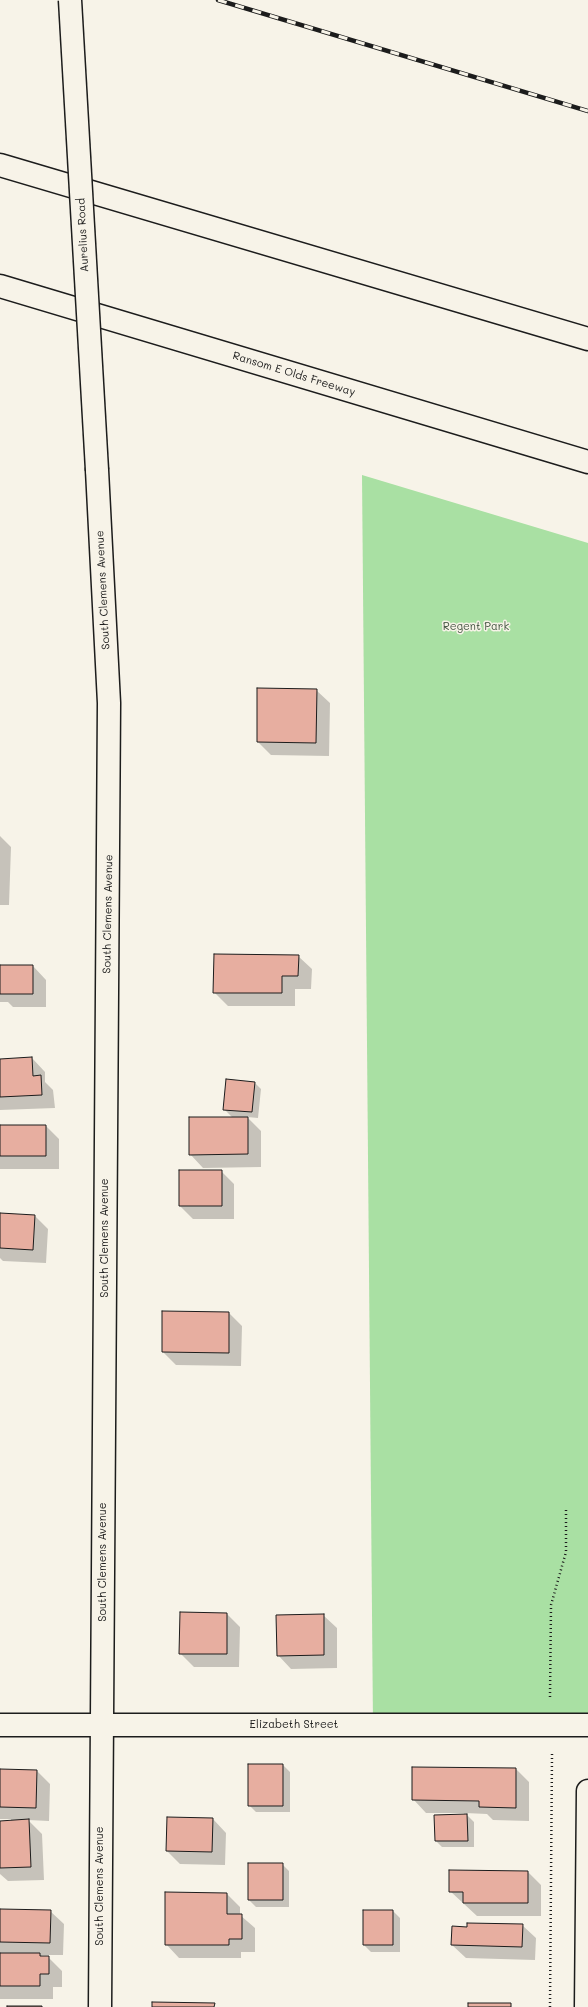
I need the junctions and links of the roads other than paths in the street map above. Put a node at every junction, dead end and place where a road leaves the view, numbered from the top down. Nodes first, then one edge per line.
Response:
1 (70, 0) edge
2 (0, 165) edge
3 (0, 286) edge
4 (588, 339) edge
5 (588, 462) edge
6 (97, 470) joint
7 (0, 1725) edge
8 (101, 1725) junction
9 (588, 1725) edge
10 (588, 1736) edge
11 (588, 1791) edge
12 (100, 2007) edge
13 (586, 2007) edge

1 - 6 main road, Aurelius Road, bridge
2 - 4 main road
3 - 5 main road, Ransom E Olds Freeway
6 - 8 main road, South Clemens Avenue
7 - 8 main road, Elizabeth Street
8 - 9 main road, Elizabeth Street
8 - 12 main road, South Clemens Avenue
9 - 10 main road
11 - 13 main road

